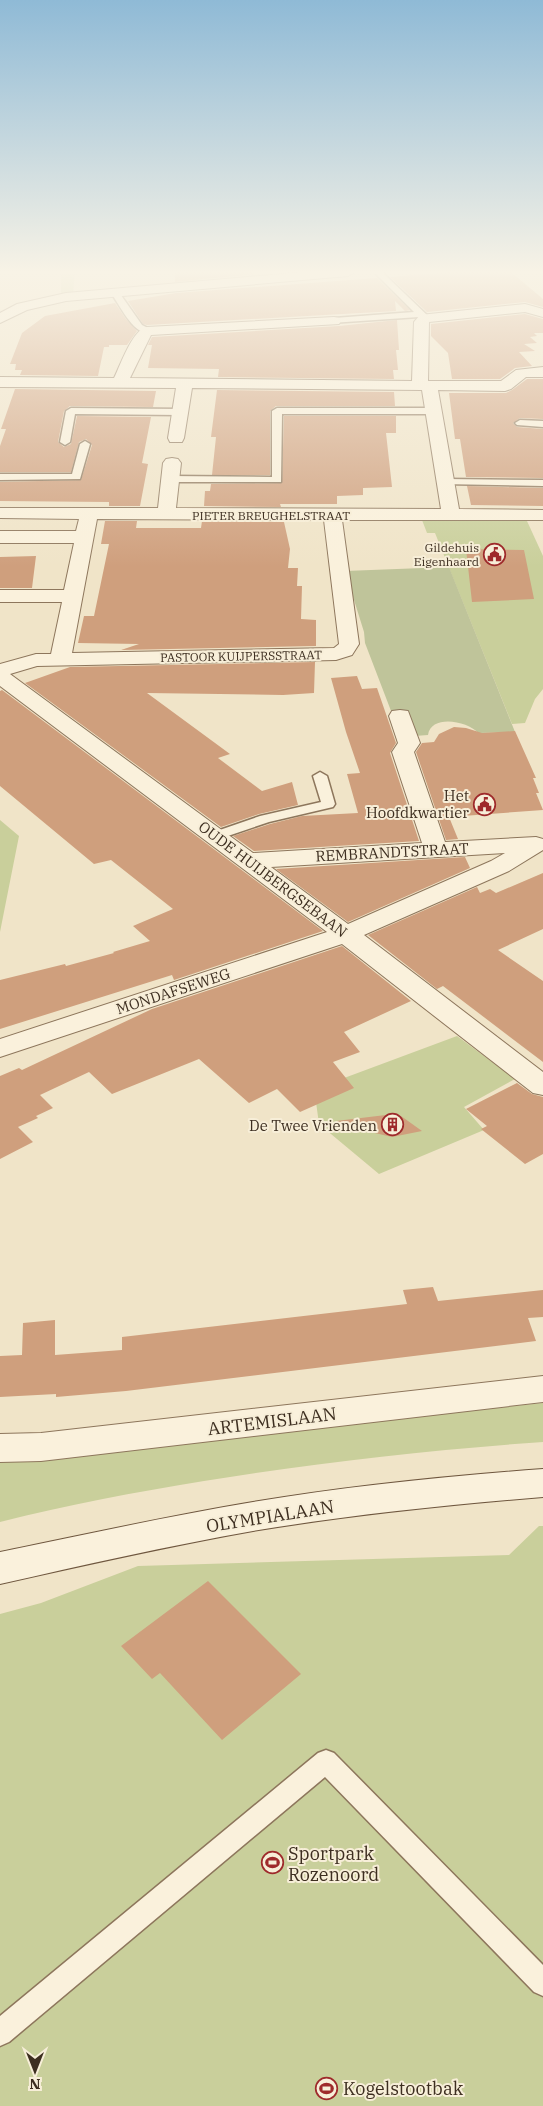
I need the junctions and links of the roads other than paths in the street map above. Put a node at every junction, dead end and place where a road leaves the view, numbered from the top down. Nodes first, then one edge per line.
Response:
1 (126, 370) edge
2 (423, 370) edge
3 (543, 372) edge
4 (0, 382) edge
5 (120, 382) junction
6 (185, 383) junction
7 (424, 385) junction
8 (433, 411) junction
9 (181, 412) junction
10 (520, 424) dead end
11 (543, 424) edge
12 (176, 438) dead end
13 (65, 442) dead end
14 (85, 444) dead end
15 (171, 471) joint
16 (0, 477) edge
17 (446, 482) junction
18 (543, 483) edge
19 (0, 513) edge
20 (88, 514) junction
21 (166, 514) junction
22 (332, 515) junction
23 (452, 515) junction
24 (543, 515) edge
25 (0, 537) edge
26 (84, 537) junction
27 (0, 596) edge
28 (72, 596) junction
29 (60, 660) junction
30 (0, 670) edge
31 (0, 676) edge
32 (400, 716) dead end
33 (320, 776) dead end
34 (216, 836) junction
35 (540, 844) edge
36 (436, 850) junction
37 (248, 861) junction
38 (346, 934) junction
39 (0, 1048) edge
40 (543, 1086) edge
41 (543, 1390) edge
42 (0, 1448) edge
43 (543, 1483) edge
44 (0, 1568) edge
45 (543, 1983) edge
46 (0, 2033) edge

1 - 5 street
2 - 7 street
3 - 7 street
4 - 5 street
5 - 6 street
6 - 7 street
6 - 9 street
7 - 8 street
8 - 15 lane
8 - 17 street
9 - 12 street
9 - 13 lane
10 - 11 lane
14 - 16 lane
15 - 21 street
17 - 18 lane
17 - 23 street
19 - 20 street, PIETER BREUGHELSTRAAT
20 - 21 street, PIETER BREUGHELSTRAAT
20 - 26 street
21 - 22 street, PIETER BREUGHELSTRAAT
22 - 23 street, PIETER BREUGHELSTRAAT
22 - 29 street, PASTOOR KUIJPERSSTRAAT
23 - 24 street, PIETER BREUGHELSTRAAT
25 - 26 street
26 - 28 street
27 - 28 street
28 - 29 street
29 - 30 street, PASTOOR KUIJPERSSTRAAT
31 - 34 street, OUDE HUIJBERGSEBAAN
32 - 36 street
33 - 34 lane
34 - 37 street, OUDE HUIJBERGSEBAAN
35 - 36 street, REMBRANDTSTRAAT
35 - 38 street, REMBRANDTSTRAAT
36 - 37 street, REMBRANDTSTRAAT
37 - 38 street, OUDE HUIJBERGSEBAAN
38 - 39 street, MONDAFSEWEG
38 - 40 street, OUDE HUIJBERGSEBAAN
41 - 42 street, ARTEMISLAAN
43 - 44 street, OLYMPIALAAN
45 - 46 lane

